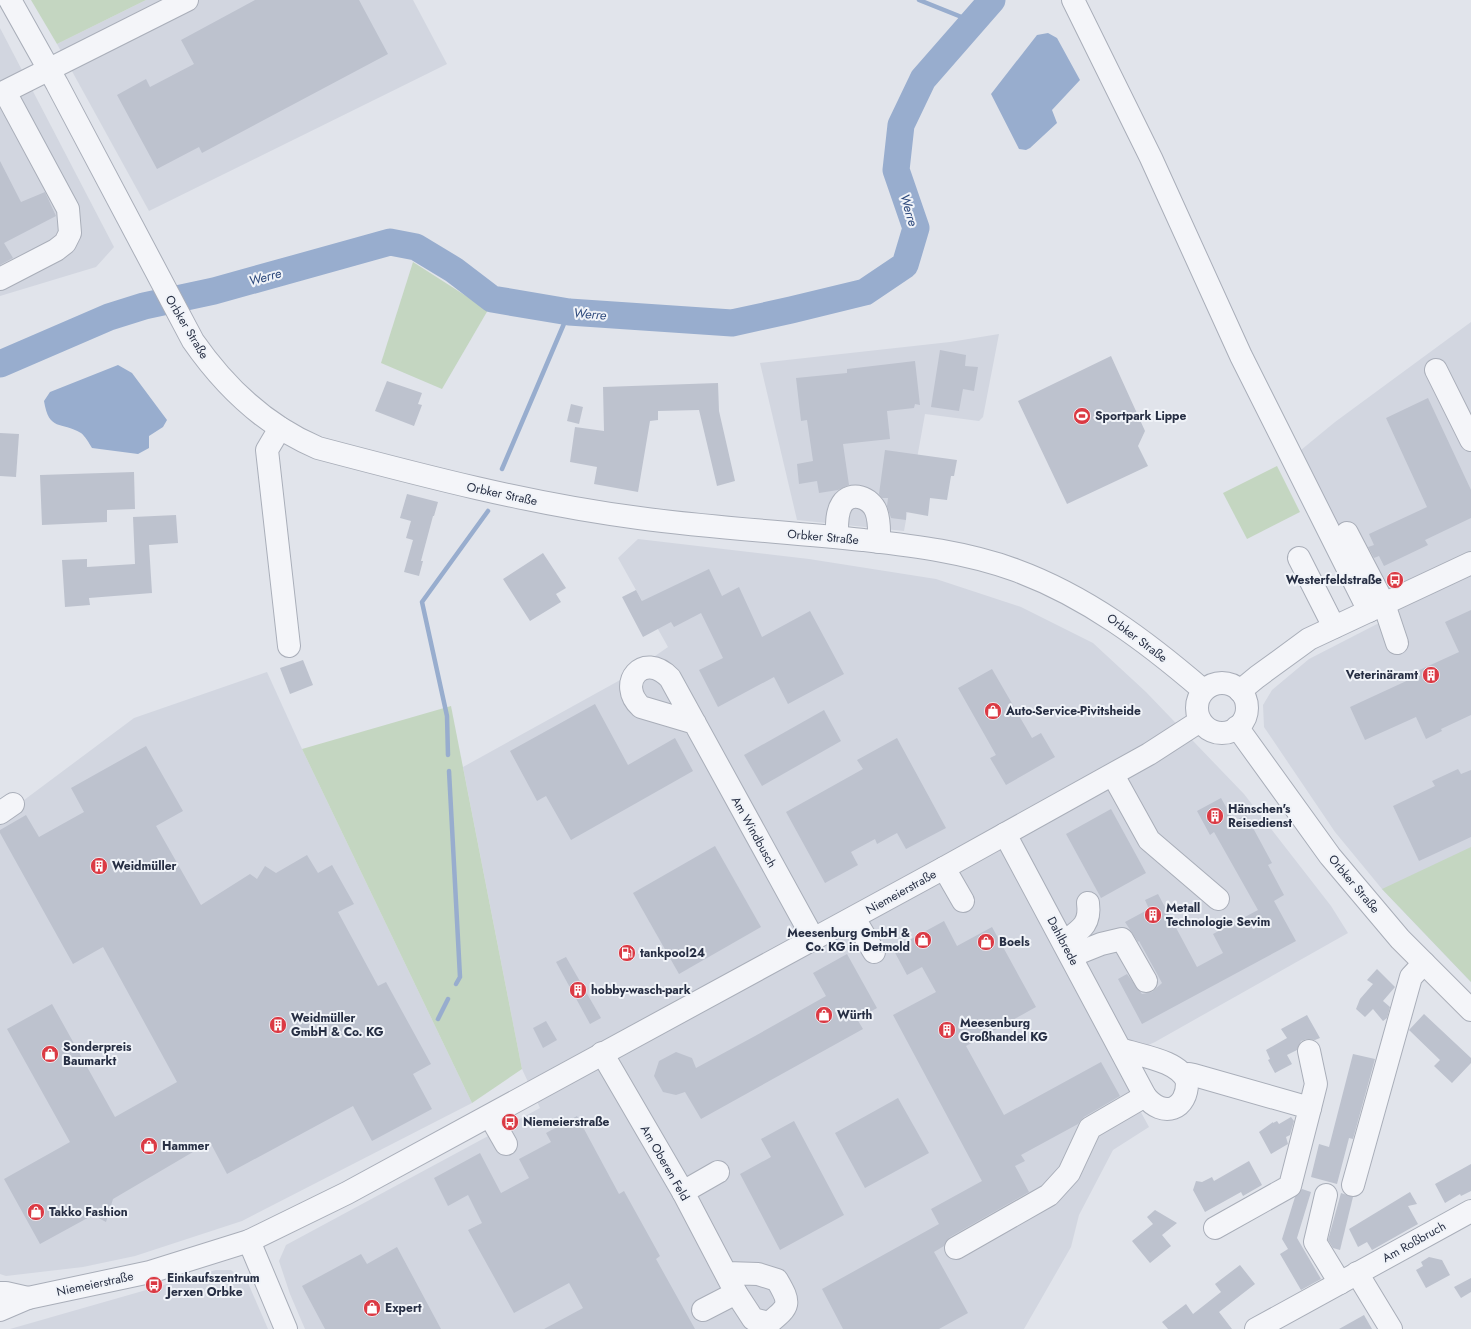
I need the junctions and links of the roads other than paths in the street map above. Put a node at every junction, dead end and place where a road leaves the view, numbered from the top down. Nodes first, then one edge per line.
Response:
1 (10, 0) edge
2 (187, 0) edge
3 (1073, 0) edge
4 (48, 69) junction
5 (2, 93) edge
6 (0, 279) edge
7 (1436, 370) dead end
8 (280, 428) junction
9 (1471, 440) edge
10 (1347, 533) dead end
11 (837, 537) junction
12 (879, 542) junction
13 (1299, 558) dead end
14 (1471, 563) edge
15 (1377, 608) junction
16 (1334, 627) junction
17 (1398, 643) dead end
18 (289, 646) dead end
19 (1203, 690) junction
20 (1240, 690) junction
21 (1200, 721) junction
22 (695, 723) dead end
23 (1238, 728) junction
24 (1112, 775) junction
25 (1005, 834) junction
26 (944, 868) junction
27 (1218, 900) dead end
28 (963, 901) dead end
29 (1088, 903) dead end
30 (854, 918) junction
31 (814, 940) junction
32 (1068, 949) junction
33 (874, 952) dead end
34 (1424, 963) junction
35 (1146, 981) dead end
36 (1471, 1010) edge
37 (1120, 1049) junction
38 (1309, 1051) dead end
39 (602, 1054) junction
40 (1185, 1076) junction
41 (1145, 1096) junction
42 (1310, 1108) junction
43 (490, 1116) junction
44 (506, 1144) dead end
45 (718, 1172) dead end
46 (1353, 1185) dead end
47 (683, 1192) junction
48 (1326, 1195) dead end
49 (1471, 1211) edge
50 (1216, 1228) dead end
51 (249, 1241) junction
52 (956, 1248) dead end
53 (726, 1273) junction
54 (1349, 1278) junction
55 (0, 1293) edge
56 (736, 1293) junction
57 (28, 1298) junction
58 (0, 1310) edge
59 (703, 1310) dead end
60 (286, 1329) edge
61 (1256, 1329) edge
62 (1391, 1329) edge

1 - 4 street, Orbker Straße
2 - 4 street
3 - 15 street
4 - 5 street
4 - 8 street, Orbker Straße
5 - 6 street
7 - 9 street
8 - 11 street, Orbker Straße
8 - 18 street
10 - 15 street
11 - 12 street, Orbker Straße
11 - 12 street
12 - 19 street, Orbker Straße
13 - 16 street
14 - 15 street
15 - 16 street
15 - 17 street
16 - 20 street
19 - 20 street
19 - 21 street
20 - 23 street
21 - 23 street
21 - 24 street, Niemeierstraße
22 - 31 street, Am Windbusch
23 - 34 street, Orbker Straße
24 - 25 street, Niemeierstraße
24 - 27 street
25 - 26 street, Niemeierstraße
25 - 32 street, Dahlbrede
26 - 28 street
26 - 30 street, Niemeierstraße
29 - 32 street
30 - 31 street, Niemeierstraße
30 - 33 street
31 - 39 street, Niemeierstraße
32 - 35 street
32 - 37 street, Dahlbrede
34 - 36 street, Orbker Straße
34 - 46 street
37 - 40 street
37 - 41 street, Dahlbrede
38 - 42 street
39 - 43 street, Niemeierstraße
39 - 47 street, Am Oberen Feld
40 - 41 street, Dahlbrede
40 - 42 street
41 - 52 street
42 - 50 street
43 - 44 street
43 - 51 street, Niemeierstraße
45 - 47 street
47 - 53 street, Am Oberen Feld
48 - 54 street
49 - 54 street, Am Roßbruch
51 - 57 street, Niemeierstraße
51 - 60 street
53 - 56 street, Am Oberen Feld
53 - 56 street, Am Oberen Feld
54 - 61 street, Am Roßbruch
54 - 62 street
55 - 57 street, Niemeierstraße
56 - 59 street
57 - 58 street, Niemeierstraße

